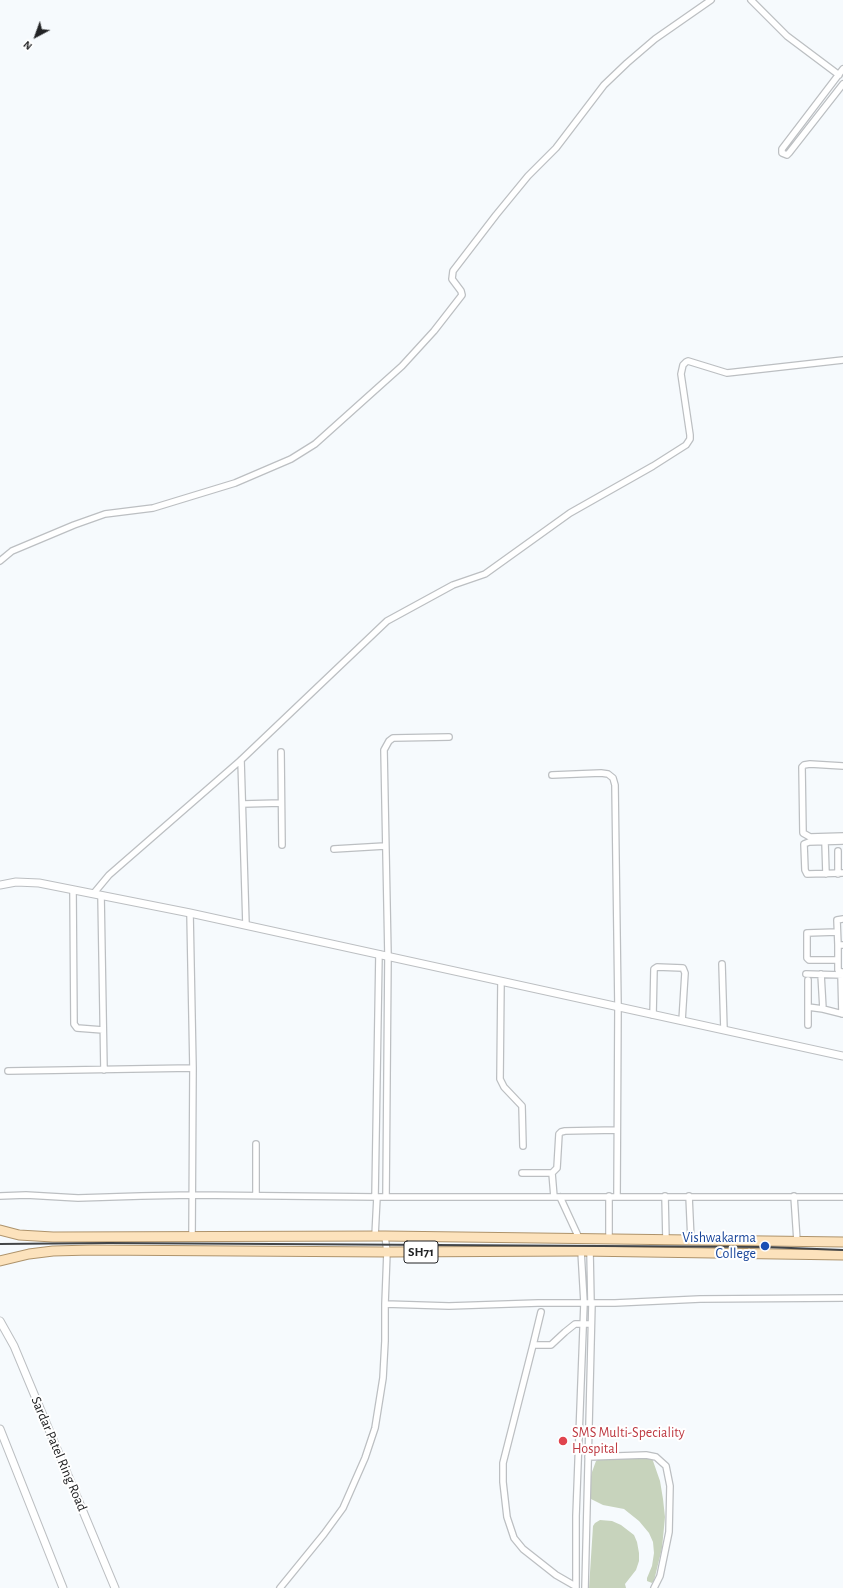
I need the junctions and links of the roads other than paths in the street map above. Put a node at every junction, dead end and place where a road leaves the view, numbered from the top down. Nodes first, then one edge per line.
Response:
1 (711, 0) edge
2 (751, 0) edge
3 (843, 69) edge
4 (839, 75) junction
5 (843, 84) edge
6 (843, 360) edge
7 (0, 561) edge
8 (449, 737) dead end
9 (281, 752) dead end
10 (241, 760) junction
11 (843, 766) edge
12 (552, 775) dead end
13 (281, 803) junction
14 (243, 804) junction
15 (843, 836) edge
16 (843, 841) edge
17 (825, 842) junction
18 (282, 845) dead end
19 (385, 846) junction
20 (334, 849) dead end
21 (838, 851) dead end
22 (826, 874) junction
23 (841, 874) edge
24 (0, 885) edge
25 (73, 890) junction
26 (97, 894) junction
27 (190, 913) junction
28 (843, 919) edge
29 (246, 925) junction
30 (837, 932) junction
31 (840, 945) edge
32 (379, 954) junction
33 (388, 956) junction
34 (838, 960) junction
35 (722, 964) dead end
36 (806, 974) dead end
37 (821, 974) junction
38 (842, 974) edge
39 (808, 980) dead end
40 (501, 981) junction
41 (618, 1007) junction
42 (808, 1007) junction
43 (823, 1009) junction
44 (843, 1014) edge
45 (653, 1015) junction
46 (682, 1021) junction
47 (808, 1025) dead end
48 (103, 1030) junction
49 (724, 1030) junction
50 (843, 1056) edge
51 (193, 1068) junction
52 (104, 1070) junction
53 (8, 1072) dead end
54 (617, 1130) junction
55 (256, 1144) dead end
56 (523, 1146) dead end
57 (522, 1173) dead end
58 (552, 1173) junction
59 (192, 1195) junction
60 (256, 1195) junction
61 (0, 1196) edge
62 (609, 1196) junction
63 (617, 1196) junction
64 (665, 1196) junction
65 (689, 1196) junction
66 (794, 1196) junction
67 (376, 1197) junction
68 (386, 1197) junction
69 (557, 1197) junction
70 (843, 1197) edge
71 (0, 1230) edge
72 (375, 1236) junction
73 (385, 1236) junction
74 (192, 1237) junction
75 (579, 1238) junction
76 (609, 1239) junction
77 (666, 1240) junction
78 (691, 1240) junction
79 (797, 1242) junction
80 (843, 1242) edge
81 (586, 1251) junction
82 (387, 1252) junction
83 (843, 1255) edge
84 (0, 1262) edge
85 (843, 1298) edge
86 (584, 1303) junction
87 (592, 1303) junction
88 (385, 1304) junction
89 (541, 1312) dead end
90 (0, 1321) edge
91 (583, 1324) junction
92 (591, 1324) junction
93 (533, 1345) junction
94 (0, 1428) edge
95 (588, 1457) junction
96 (576, 1515) junction
97 (586, 1515) junction
98 (576, 1587) edge
99 (63, 1588) edge
100 (115, 1588) edge
101 (280, 1588) edge
102 (585, 1588) edge
103 (654, 1588) edge

1 - 7 street
2 - 4 street
3 - 4 street
4 - 5 street
6 - 10 street
8 - 19 street
9 - 13 street
10 - 14 street
10 - 26 street
11 - 15 street
12 - 41 street
13 - 14 street
13 - 18 street
14 - 29 street
16 - 17 street
17 - 22 street
17 - 22 street
19 - 20 street
19 - 33 street
21 - 23 street
22 - 23 street
24 - 25 street
25 - 26 street
25 - 48 street
26 - 27 street
26 - 48 street
27 - 29 street
27 - 51 street
28 - 30 street
29 - 32 street
30 - 31 street
30 - 34 street
31 - 34 street
32 - 33 street
32 - 67 street
33 - 40 street
33 - 68 street
34 - 38 street
35 - 49 street
36 - 37 street
37 - 38 street
37 - 43 street
38 - 44 street
39 - 42 street
40 - 41 street
40 - 56 street
41 - 45 street
41 - 54 street
42 - 43 street
42 - 47 street
43 - 44 street
45 - 46 street
45 - 46 street
46 - 49 street
48 - 52 street
49 - 50 street
51 - 52 street
51 - 59 street
52 - 53 street
54 - 58 street
54 - 63 street
55 - 60 street
57 - 58 street
58 - 69 street
59 - 60 street
59 - 61 street
59 - 74 street
60 - 67 street
62 - 63 street
62 - 69 street
62 - 76 street
63 - 64 street
64 - 65 street
64 - 77 street
65 - 66 street
65 - 78 street
66 - 70 street
66 - 79 street
67 - 68 street
67 - 72 street
68 - 69 street
69 - 75 street
71 - 74 main road, SH71
72 - 73 main road, SH71
72 - 74 main road, SH71
73 - 75 main road, SH71
73 - 82 street
75 - 76 main road, SH71
76 - 77 main road, SH71
77 - 78 main road, SH71
78 - 79 main road, SH71
79 - 80 main road, SH71
81 - 82 main road, SH71
81 - 83 main road, SH71
81 - 86 street
81 - 87 street
82 - 84 main road, SH71
82 - 88 street
85 - 87 street
86 - 87 street
86 - 88 street
86 - 91 street
87 - 92 street
88 - 101 street
89 - 93 street
90 - 100 street, Sardar Patel Ring Road
91 - 92 street
91 - 93 street
91 - 96 street
92 - 95 street
93 - 98 street
94 - 99 street
95 - 97 street
95 - 103 street
96 - 97 street
96 - 98 street
97 - 102 street

